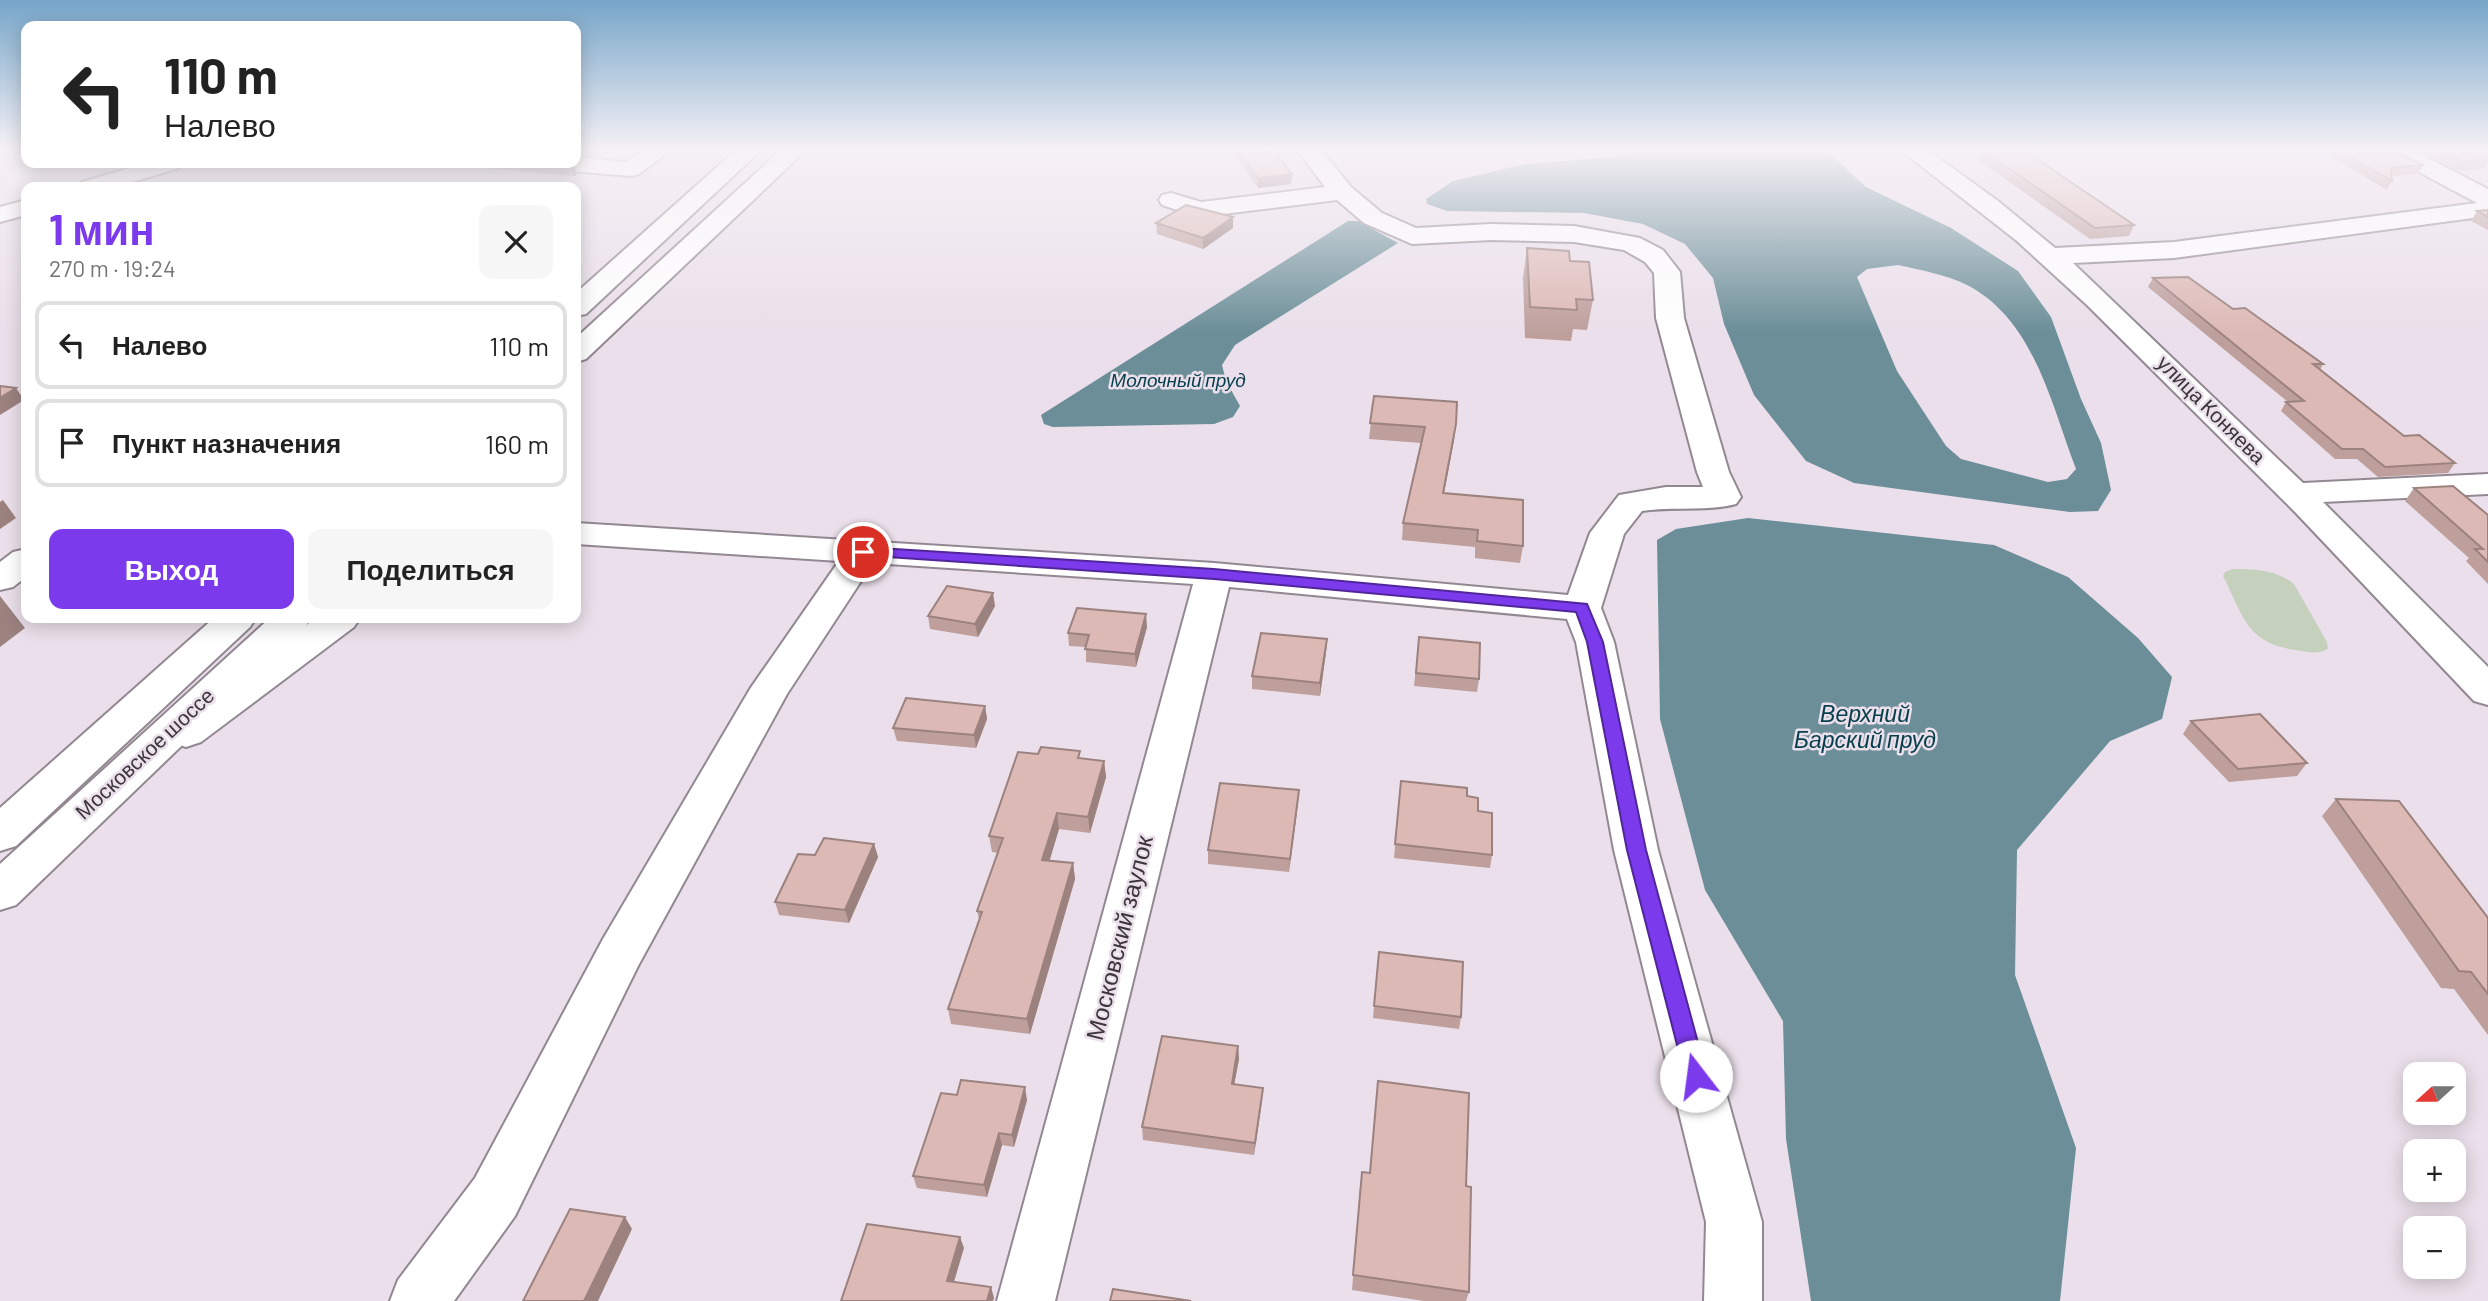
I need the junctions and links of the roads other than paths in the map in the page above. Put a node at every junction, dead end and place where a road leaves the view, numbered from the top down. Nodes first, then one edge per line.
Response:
1 (681, 212) edge
2 (728, 212) edge
3 (1366, 212) edge
4 (1996, 212) edge
5 (2403, 212) edge
6 (1373, 218) junction
7 (1409, 241) dead end
8 (2046, 256) junction
9 (581, 303) edge
10 (581, 348) edge
11 (2488, 484) edge
12 (2296, 493) junction
13 (1609, 494) dead end
14 (1666, 497) junction
15 (581, 533) edge
16 (863, 552) junction
17 (21, 564) edge
18 (1214, 574) junction
19 (0, 579) edge
20 (1582, 608) junction
21 (232, 623) edge
22 (287, 623) edge
23 (334, 623) edge
24 (2488, 691) edge
25 (108, 789) junction
26 (0, 834) edge
27 (0, 892) edge
28 (419, 1301) edge
29 (1026, 1301) edge
30 (1733, 1301) edge

1 - 9 main road
2 - 10 main road
3 - 6 main road
4 - 8 main road, улица Коняева
5 - 8 main road
6 - 7 main road
6 - 14 main road
8 - 12 main road, улица Коняева
11 - 12 main road
12 - 24 main road, улица Коняева
13 - 14 main road
14 - 20 main road
15 - 16 main road
16 - 18 main road
16 - 28 main road
17 - 19 main road
18 - 20 main road
18 - 29 main road, Московский заулок
20 - 30 main road
21 - 26 main road, Московское шоссе
22 - 25 main road, Московское шоссе
23 - 25 main road
25 - 27 main road, Московское шоссе

